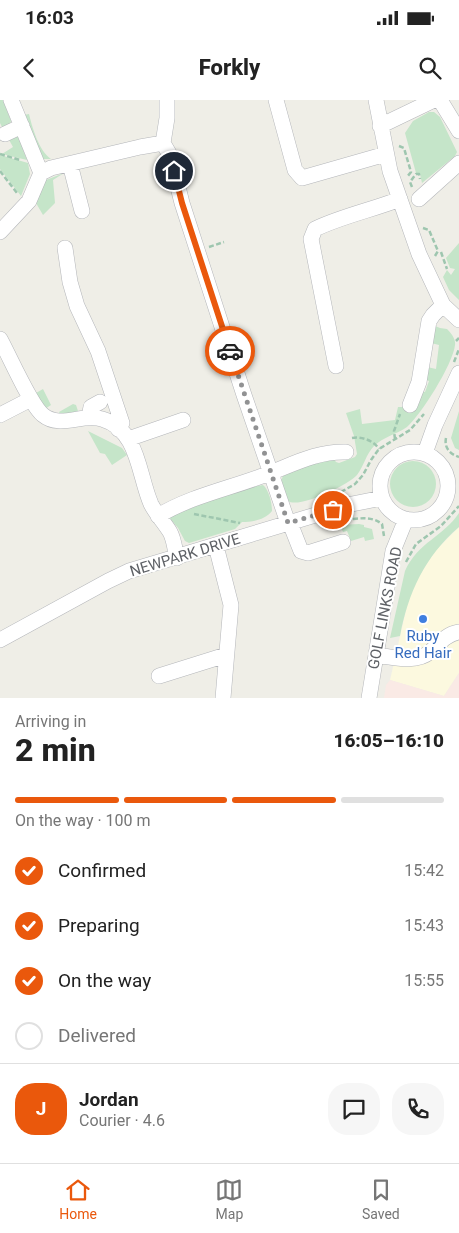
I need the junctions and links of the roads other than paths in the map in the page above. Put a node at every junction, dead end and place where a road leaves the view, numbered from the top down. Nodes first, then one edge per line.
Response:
1 (11, 100) edge
2 (167, 100) edge
3 (276, 100) edge
4 (376, 100) edge
5 (434, 100) edge
6 (440, 100) edge
7 (22, 126) junction
8 (380, 126) junction
9 (459, 131) edge
10 (5, 134) dead end
11 (163, 143) junction
12 (386, 154) junction
13 (459, 163) edge
14 (70, 164) junction
15 (41, 173) junction
16 (411, 197) junction
17 (82, 211) dead end
18 (0, 232) edge
19 (65, 248) dead end
20 (443, 305) junction
21 (459, 320) edge
22 (0, 339) edge
23 (336, 366) dead end
24 (459, 373) edge
25 (31, 398) junction
26 (100, 402) dead end
27 (410, 405) road end
28 (0, 415) edge
29 (89, 417) junction
30 (183, 420) dead end
31 (123, 434) junction
32 (349, 445) road end
33 (425, 453) junction
34 (271, 472) junction
35 (454, 479) edge
36 (382, 498) junction
37 (158, 516) junction
38 (406, 519) junction
39 (289, 523) junction
40 (343, 542) dead end
41 (216, 546) junction
42 (177, 558) junction
43 (459, 632) edge
44 (0, 640) edge
45 (226, 655) junction
46 (376, 655) junction
47 (158, 676) dead end
48 (223, 698) edge
49 (369, 698) edge

1 - 7 street
2 - 11 street
3 - 12 street
4 - 8 street
5 - 8 street
6 - 9 street
7 - 10 street
7 - 15 street
8 - 12 street
11 - 14 street
11 - 34 street
12 - 16 street
13 - 16 street
14 - 15 street
14 - 17 street
15 - 18 street
16 - 20 street
16 - 23 street
19 - 31 street
20 - 21 street
20 - 27 street
22 - 25 street
24 - 33 street
25 - 28 street
25 - 29 street
26 - 29 street
29 - 31 street
30 - 31 street
31 - 37 street
32 - 34 street
33 - 35 street
33 - 36 street
34 - 37 street
34 - 39 street
35 - 38 street
36 - 38 street
36 - 39 street, NEWPARK DRIVE
37 - 42 street
38 - 46 street, GOLF LINKS ROAD
39 - 40 street
39 - 41 street, NEWPARK DRIVE
41 - 42 street, NEWPARK DRIVE
41 - 45 street
42 - 44 street, NEWPARK DRIVE
43 - 46 street
45 - 47 street
45 - 48 street
46 - 49 street, GOLF LINKS ROAD

